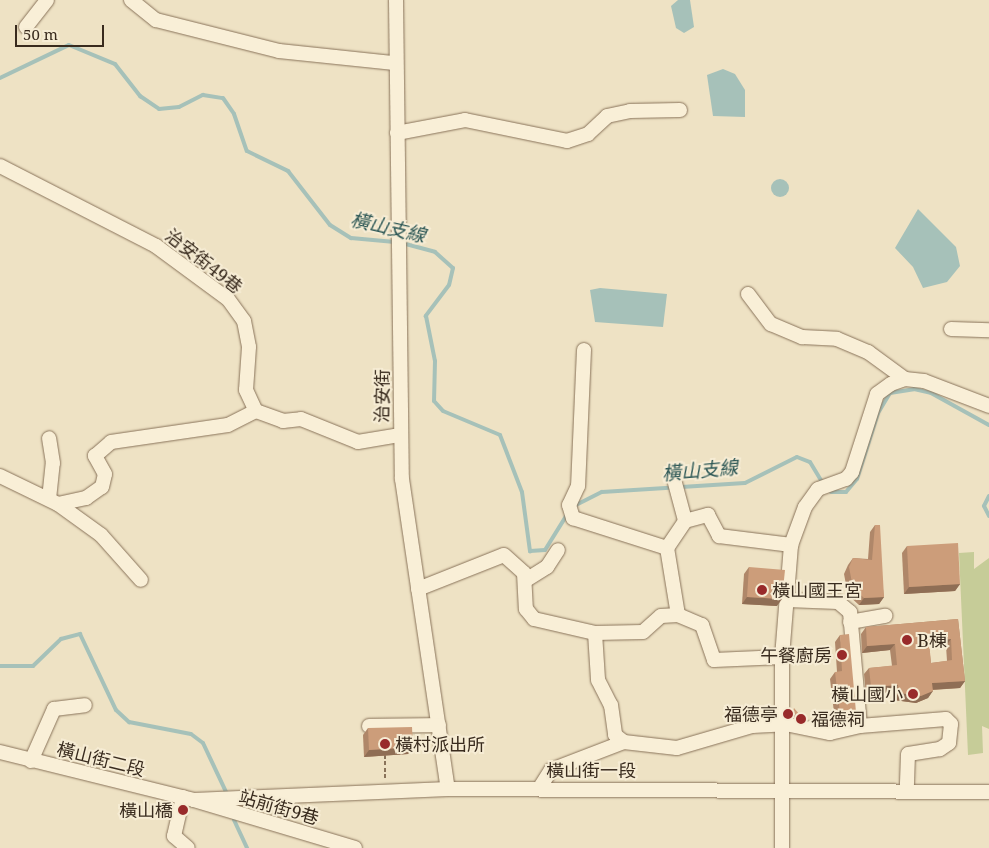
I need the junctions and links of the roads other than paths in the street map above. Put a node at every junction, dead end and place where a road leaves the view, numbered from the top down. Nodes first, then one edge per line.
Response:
1 (47, 0) edge
2 (131, 0) edge
3 (396, 0) edge
4 (26, 27) dead end
5 (394, 63) junction
6 (680, 110) dead end
7 (397, 133) junction
8 (0, 166) edge
9 (748, 294) dead end
10 (951, 329) dead end
11 (989, 330) edge
12 (584, 350) dead end
13 (905, 379) junction
14 (989, 406) edge
15 (256, 411) junction
16 (400, 435) junction
17 (49, 438) dead end
18 (0, 476) edge
19 (676, 490) dead end
20 (54, 501) junction
21 (685, 521) junction
22 (791, 545) junction
23 (667, 548) junction
24 (558, 550) dead end
25 (141, 580) dead end
26 (526, 580) junction
27 (418, 589) junction
28 (787, 600) junction
29 (678, 615) junction
30 (885, 616) dead end
31 (850, 622) junction
32 (595, 633) junction
33 (782, 658) junction
34 (85, 705) dead end
35 (784, 724) junction
36 (439, 725) junction
37 (369, 726) edge
38 (860, 726) junction
39 (624, 742) junction
40 (0, 752) edge
41 (31, 761) junction
42 (782, 788) junction
43 (907, 788) junction
44 (448, 789) junction
45 (539, 789) junction
46 (989, 792) edge
47 (188, 798) junction
48 (188, 848) edge
49 (355, 848) edge
50 (782, 848) edge

1 - 4 street
2 - 5 street
3 - 5 street, 治安街
5 - 7 street, 治安街
6 - 7 street
7 - 16 street, 治安街
8 - 15 street, 治安街49巷
9 - 13 street
10 - 11 street
12 - 23 street
13 - 14 street
13 - 22 street
15 - 16 street
15 - 20 street
16 - 27 street, 治安街
17 - 20 street
18 - 20 street
19 - 21 street
20 - 25 street
21 - 22 street
21 - 23 street
22 - 28 street
23 - 29 street
24 - 26 street
26 - 27 street
26 - 32 street
27 - 36 street, 治安街
28 - 31 street
28 - 33 street
29 - 32 street
29 - 33 street
30 - 31 street
31 - 38 street
32 - 39 street
33 - 35 street
34 - 41 street
35 - 38 street
35 - 39 street
35 - 42 street
36 - 37 street
36 - 44 street, 治安街
38 - 43 street
39 - 45 street
40 - 41 street, 橫山街二段
41 - 47 street, 橫山街二段
42 - 43 street, 橫山街一段
42 - 45 street, 橫山街一段
42 - 50 street
43 - 46 street, 橫山街一段
44 - 45 street, 橫山街一段
44 - 47 street, 橫山街一段
47 - 48 street
47 - 49 street, 站前街9巷

